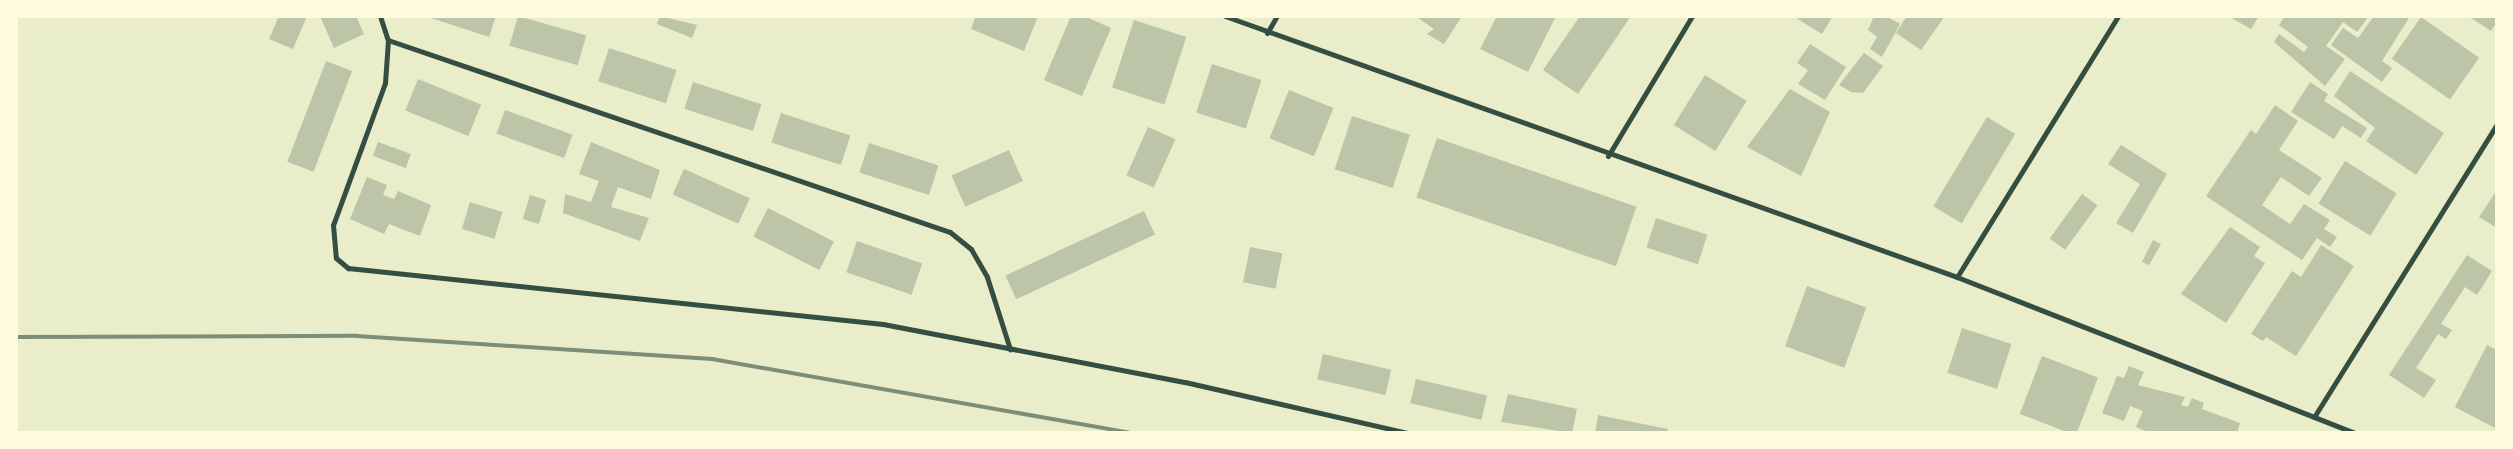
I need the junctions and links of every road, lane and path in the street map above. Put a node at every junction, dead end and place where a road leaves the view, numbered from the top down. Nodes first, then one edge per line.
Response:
1 (380, 16) edge
2 (1225, 16) edge
3 (1277, 16) edge
4 (1692, 16) edge
5 (2118, 16) edge
6 (1267, 33) junction
7 (388, 40) junction
8 (2497, 124) edge
9 (1608, 156) junction
10 (1958, 277) junction
11 (1010, 349) junction
12 (2314, 417) junction
13 (1407, 433) edge
14 (2355, 433) edge

1 - 7 street
2 - 6 street
3 - 6 street
4 - 9 street
5 - 10 street
6 - 9 street
7 - 11 street
7 - 11 street
8 - 12 street
9 - 10 street
10 - 12 street
11 - 13 street
12 - 14 street

